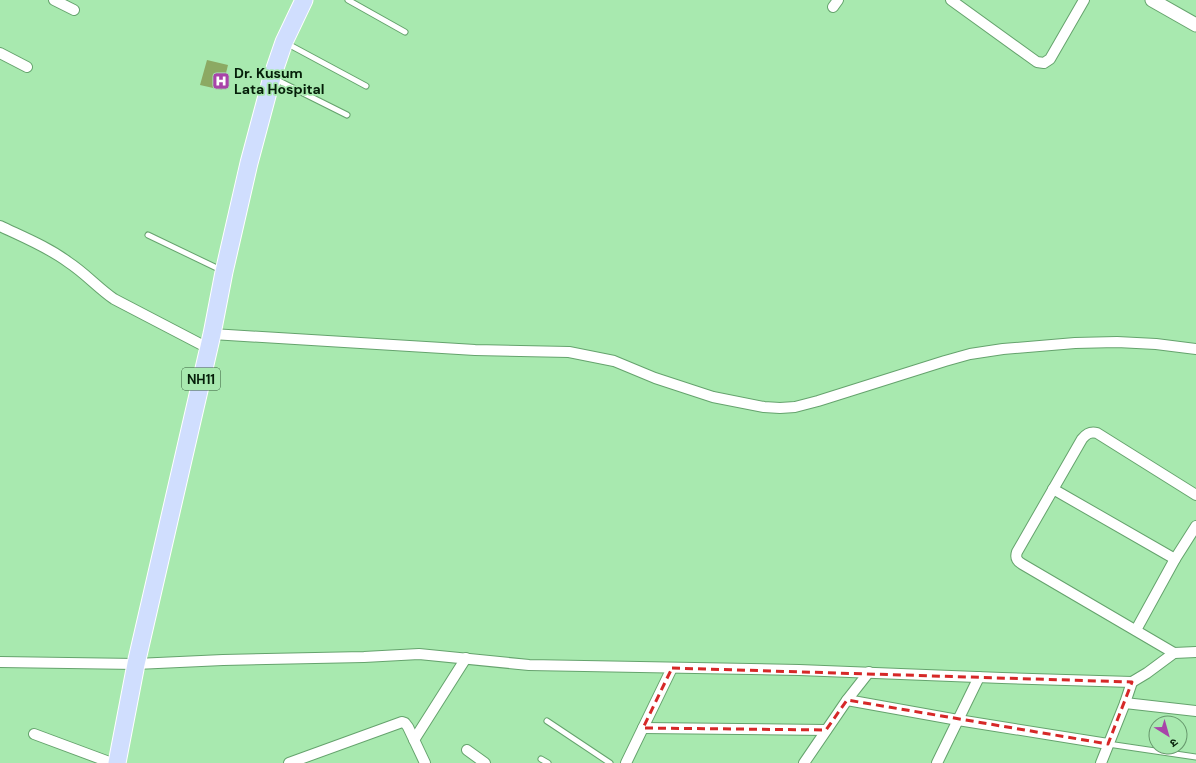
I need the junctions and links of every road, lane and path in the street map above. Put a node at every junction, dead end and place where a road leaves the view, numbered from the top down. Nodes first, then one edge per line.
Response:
1 (54, 0) edge
2 (304, 0) edge
3 (348, 0) edge
4 (951, 0) edge
5 (1084, 0) edge
6 (1152, 0) edge
7 (74, 10) dead end
8 (1196, 25) edge
9 (405, 32) dead end
10 (284, 42) junction
11 (0, 53) edge
12 (27, 67) dead end
13 (272, 77) junction
14 (366, 86) dead end
15 (347, 115) dead end
16 (0, 226) edge
17 (148, 235) dead end
18 (224, 272) junction
19 (210, 341) junction
20 (1196, 349) edge
21 (1053, 489) junction
22 (1196, 495) edge
23 (1196, 526) edge
24 (1175, 559) junction
25 (1136, 630) junction
26 (1196, 652) edge
27 (1174, 653) junction
28 (466, 658) junction
29 (0, 662) edge
30 (136, 664) junction
31 (672, 668) junction
32 (869, 672) junction
33 (979, 677) junction
34 (1132, 682) junction
35 (847, 700) junction
36 (1125, 703) junction
37 (1196, 711) edge
38 (958, 720) junction
39 (547, 721) dead end
40 (643, 728) junction
41 (826, 730) junction
42 (34, 734) dead end
43 (414, 740) junction
44 (1108, 744) junction
45 (467, 750) dead end
46 (1196, 757) edge
47 (541, 759) dead end
48 (112, 763) edge
49 (117, 763) edge
50 (289, 763) edge
51 (425, 763) edge
52 (485, 763) edge
53 (548, 763) edge
54 (610, 763) edge
55 (626, 763) edge
56 (804, 763) edge
57 (937, 763) edge
58 (1101, 763) edge

1 - 7 street
2 - 10 highway, NH11
3 - 9 lane
4 - 5 street
6 - 8 street
10 - 13 highway, NH11
10 - 14 lane
11 - 12 street
13 - 15 lane
13 - 18 highway, NH11
16 - 19 street
17 - 18 lane
18 - 19 highway, NH11
19 - 20 street
19 - 30 highway, NH11
21 - 22 street
21 - 24 street
21 - 25 street
23 - 24 street
24 - 25 street
25 - 27 street
26 - 27 street
27 - 34 street
28 - 30 street
28 - 31 street
28 - 43 street
29 - 30 street
30 - 49 highway, NH11
31 - 32 street
31 - 40 street
32 - 33 street
32 - 35 street
33 - 34 street
33 - 38 street
34 - 36 street
35 - 38 street
35 - 41 street
36 - 37 street
36 - 44 street
38 - 44 street
38 - 57 street
39 - 54 lane
40 - 41 street
40 - 55 street
41 - 56 street
42 - 48 street
43 - 50 street
43 - 51 street
44 - 46 lane
44 - 58 street
45 - 52 street
47 - 53 lane

